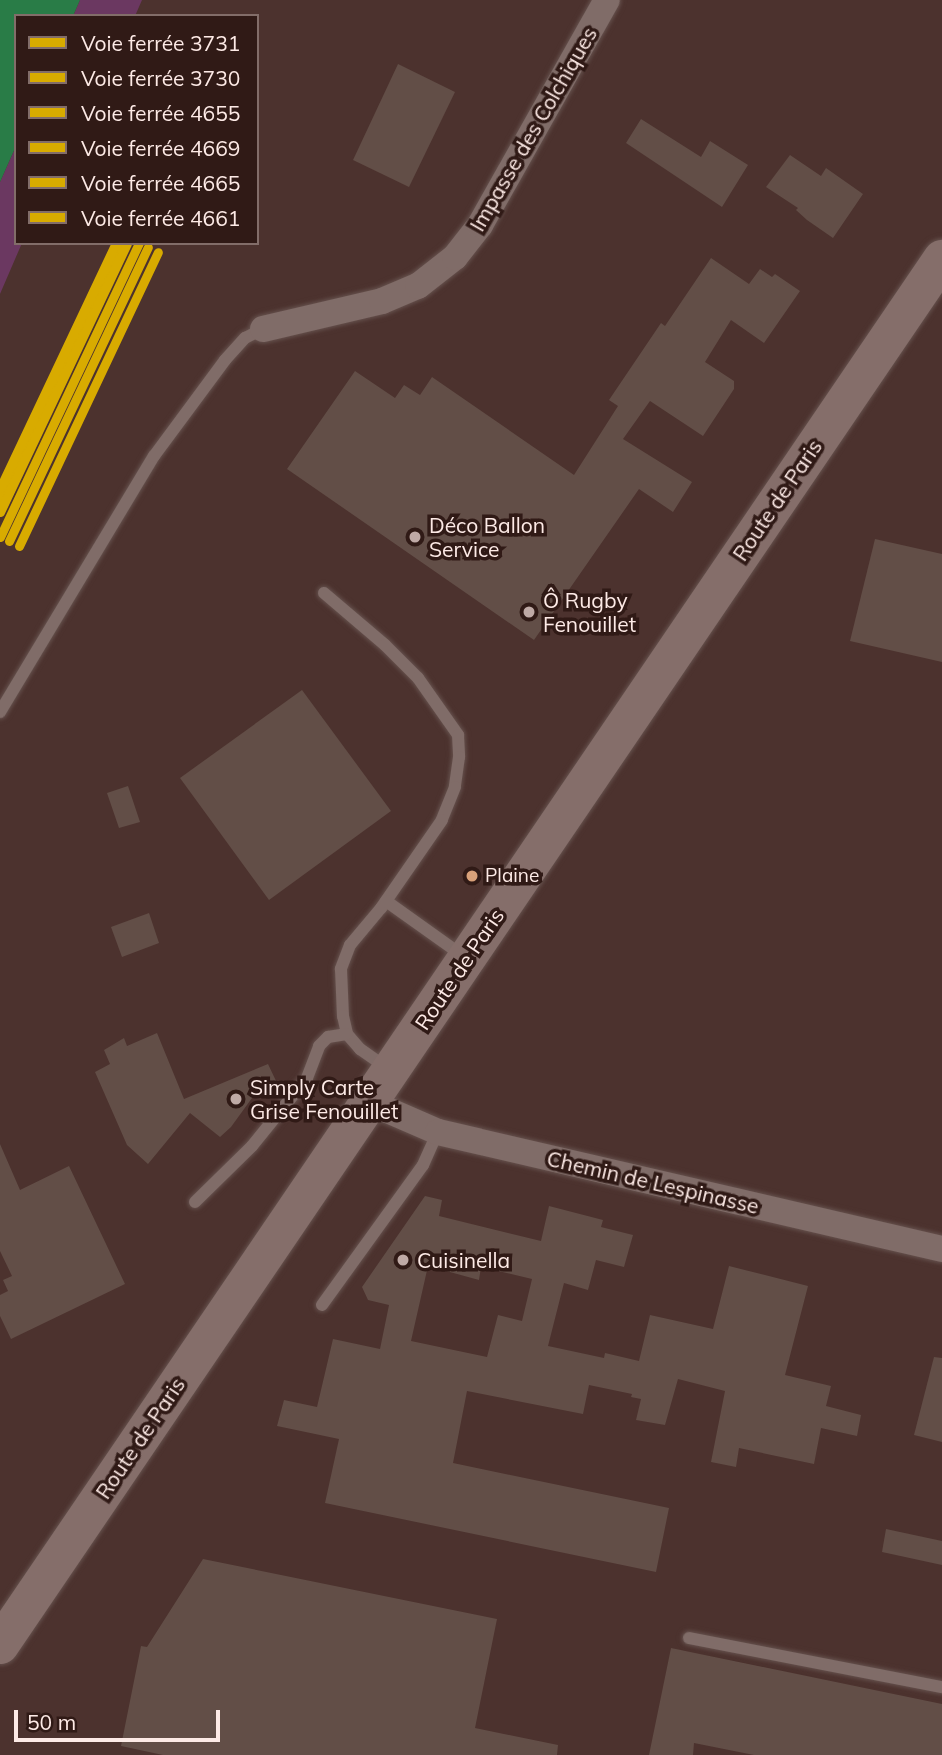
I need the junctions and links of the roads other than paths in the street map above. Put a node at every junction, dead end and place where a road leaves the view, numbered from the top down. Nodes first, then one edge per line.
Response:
1 (607, 0) edge
2 (942, 259) edge
3 (263, 329) joint
4 (324, 593) dead end
5 (0, 712) edge
6 (386, 901) junction
7 (466, 958) junction
8 (347, 1034) junction
9 (390, 1071) junction
10 (369, 1102) junction
11 (438, 1132) junction
12 (195, 1202) dead end
13 (942, 1249) edge
14 (322, 1305) dead end
15 (689, 1638) dead end
16 (0, 1645) edge
17 (942, 1686) edge

1 - 3 street, Impasse des Colchiques
2 - 7 main road, Route de Paris
3 - 5 lane
4 - 6 lane
6 - 7 lane
6 - 8 lane
7 - 9 main road, Route de Paris
8 - 9 lane
8 - 12 lane
9 - 10 main road, Route de Paris
10 - 11 street, Chemin de Lespinasse
10 - 16 main road, Route de Paris
11 - 13 street, Chemin de Lespinasse
11 - 14 lane
15 - 17 lane

